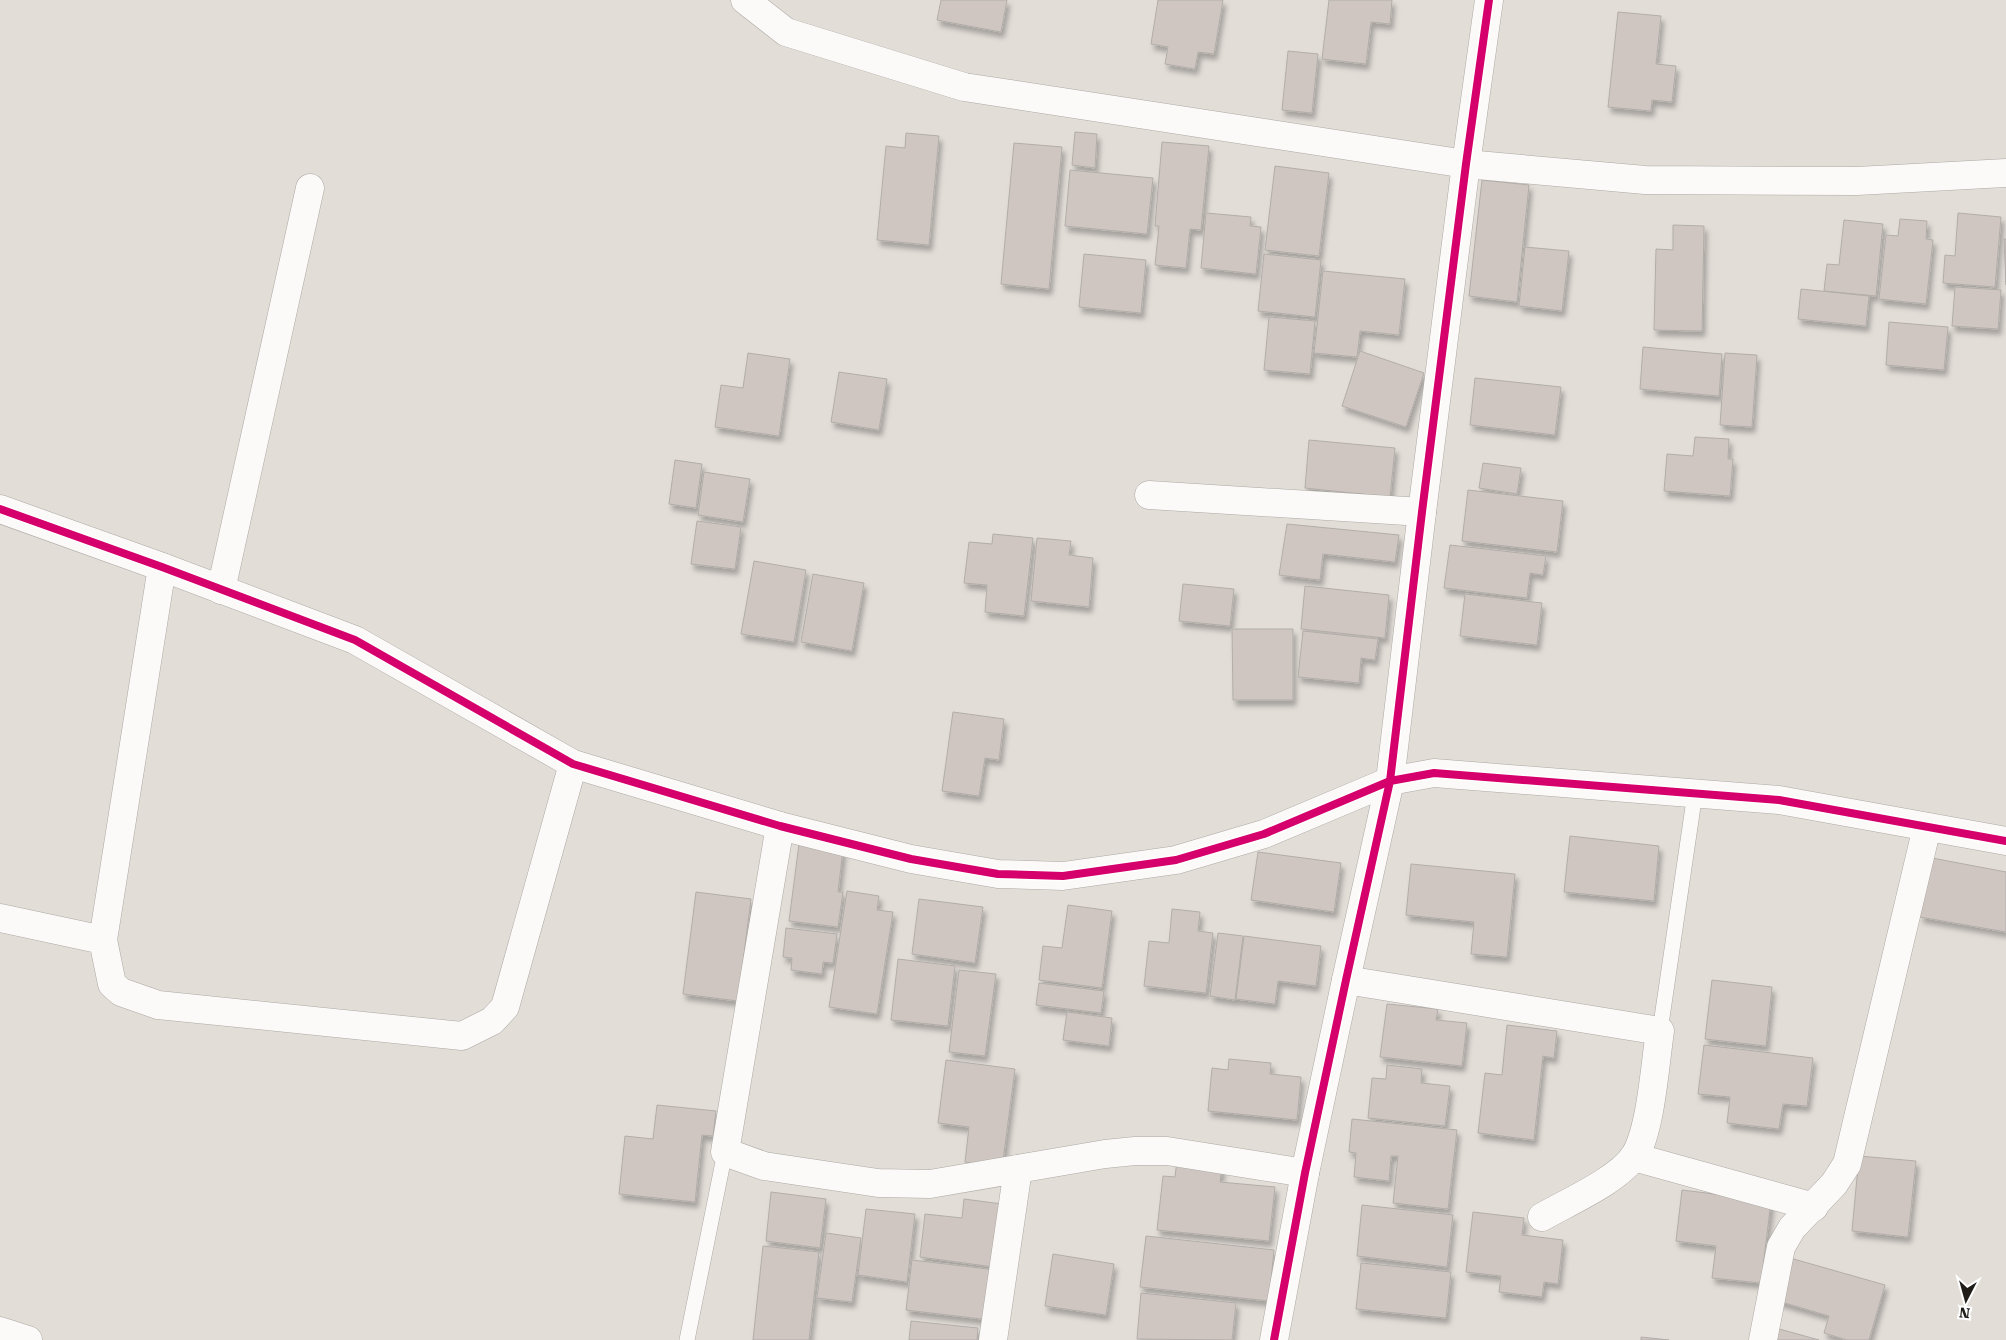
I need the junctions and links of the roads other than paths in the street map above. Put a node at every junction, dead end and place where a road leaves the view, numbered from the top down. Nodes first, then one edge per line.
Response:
1 (745, 0) edge
2 (1489, 0) edge
3 (1466, 164) junction
4 (2006, 173) edge
5 (310, 188) dead end
6 (1149, 495) dead end
7 (0, 510) edge
8 (1422, 512) junction
9 (162, 567) junction
10 (221, 590) junction
11 (573, 764) junction
12 (1390, 781) junction
13 (1695, 793) junction
14 (780, 826) junction
15 (1927, 827) junction
16 (2006, 841) edge
17 (0, 918) edge
18 (102, 940) junction
19 (1346, 980) junction
20 (1660, 1031) junction
21 (725, 1152) junction
22 (1634, 1157) junction
23 (1018, 1169) junction
24 (1306, 1173) junction
25 (1814, 1207) junction
26 (1542, 1217) dead end
27 (0, 1331) edge
28 (28, 1340) edge
29 (687, 1340) edge
30 (993, 1340) edge
31 (1274, 1340) edge
32 (1763, 1340) edge

1 - 3 street
2 - 3 street
3 - 4 street
3 - 8 street
5 - 10 street
6 - 8 street
7 - 9 street
8 - 12 street
9 - 10 street
9 - 18 street
10 - 11 street
11 - 14 street
11 - 18 street
12 - 13 street
12 - 14 street
12 - 19 street
13 - 15 street
13 - 20 lane
14 - 21 street
15 - 16 street
15 - 25 street
17 - 18 street
19 - 20 street
19 - 24 street
20 - 22 street
21 - 23 street
21 - 29 lane
22 - 25 street
22 - 26 street
23 - 24 street
23 - 30 street
24 - 31 street
25 - 32 street
27 - 28 street

